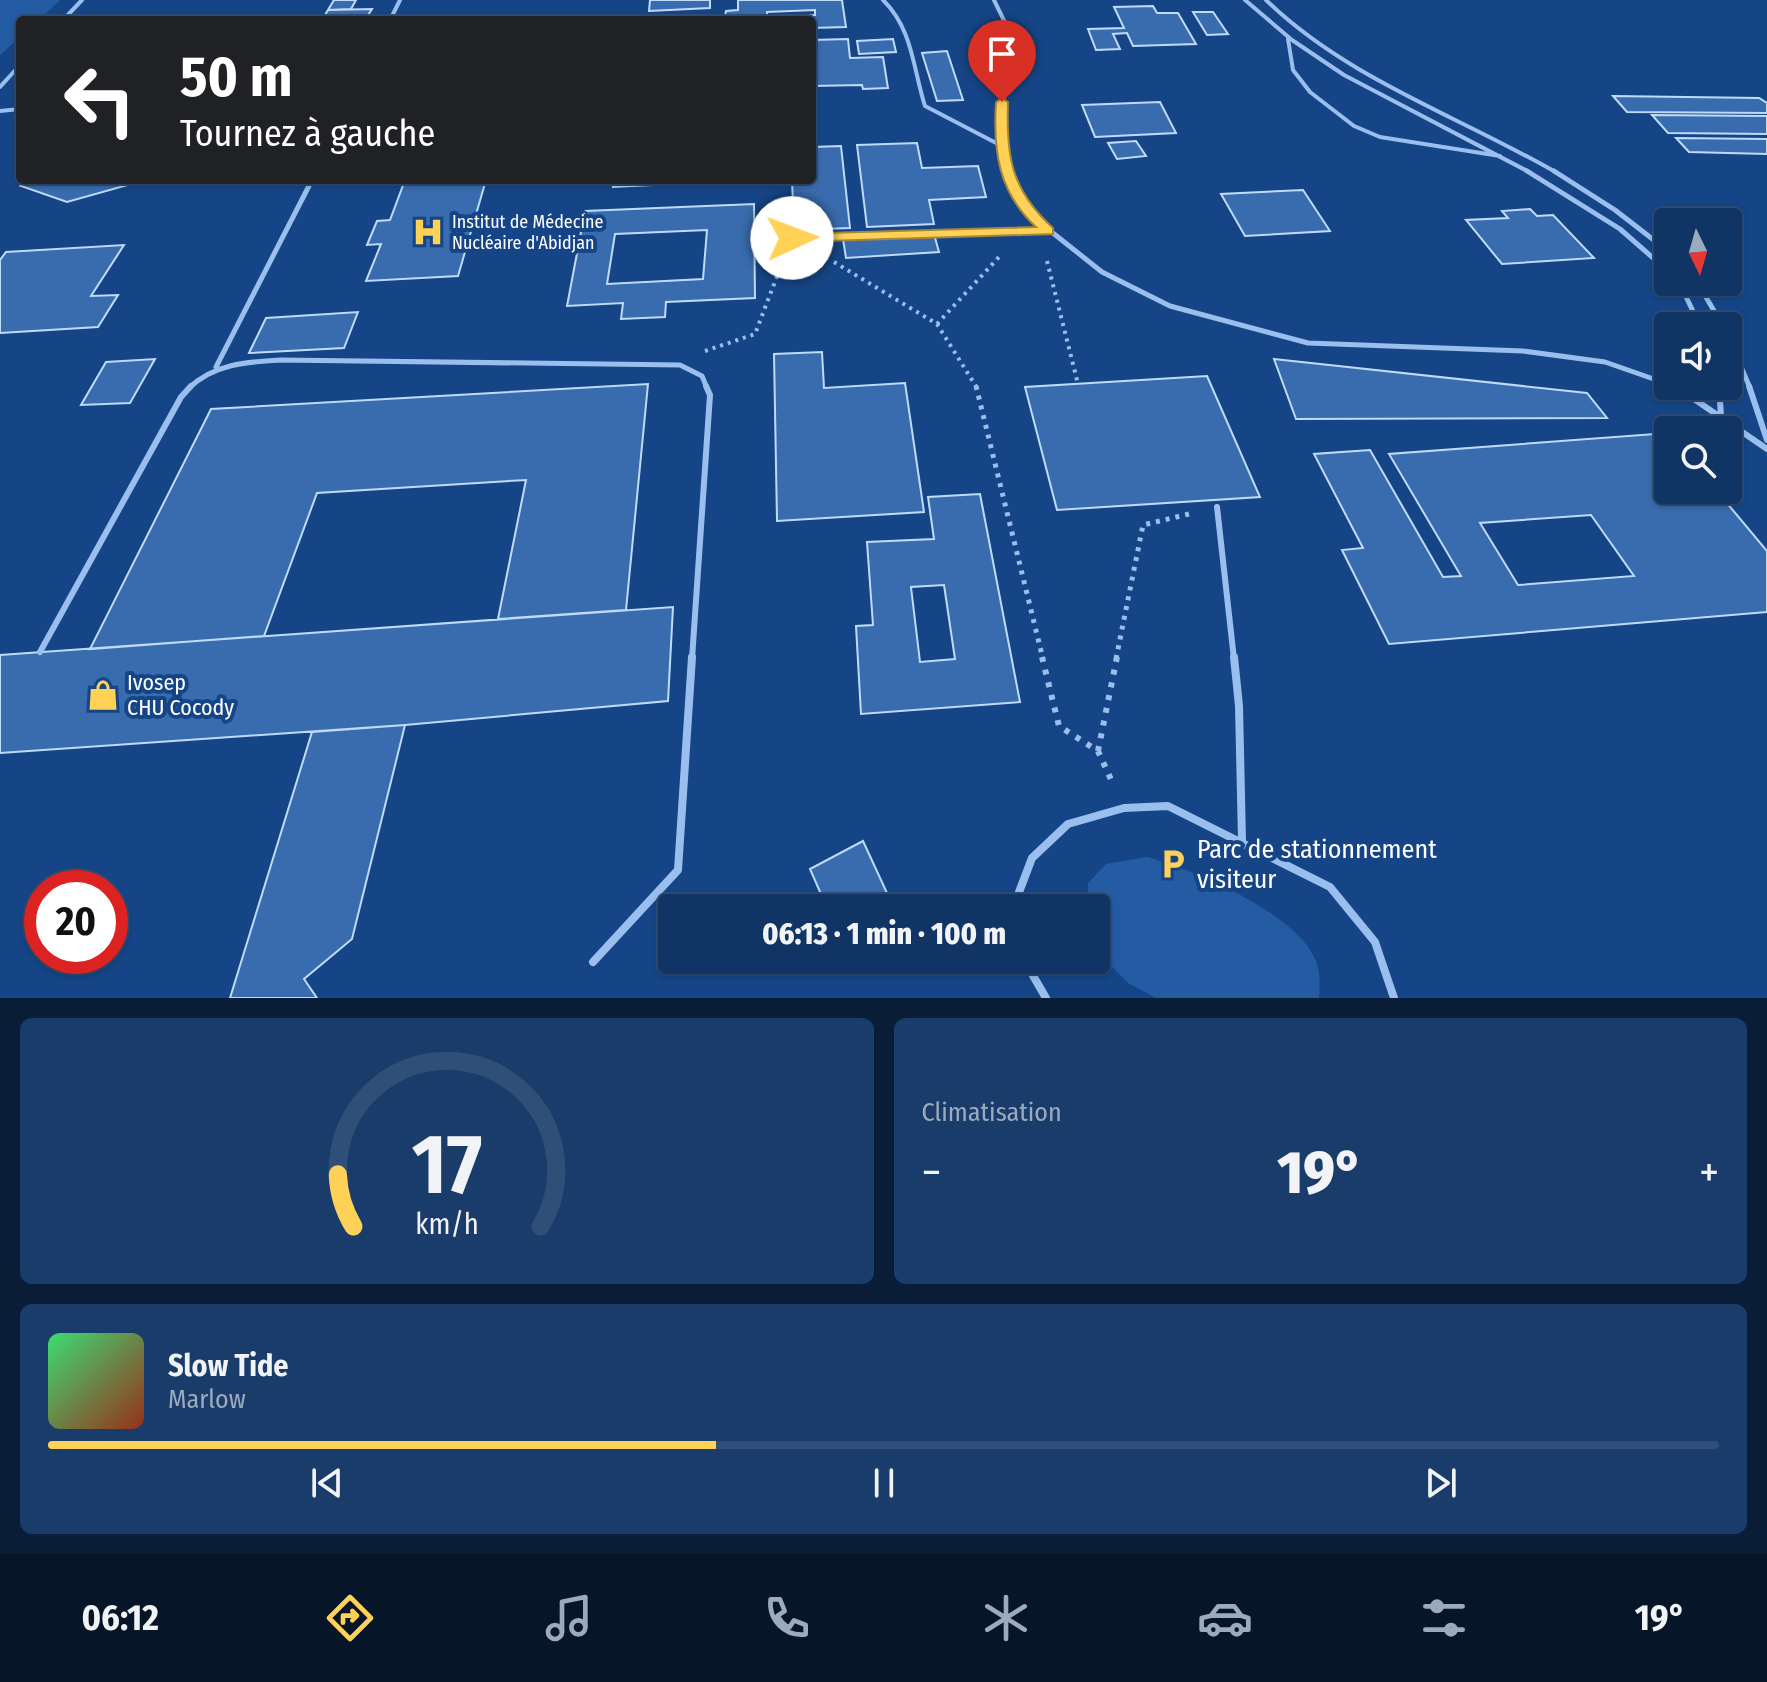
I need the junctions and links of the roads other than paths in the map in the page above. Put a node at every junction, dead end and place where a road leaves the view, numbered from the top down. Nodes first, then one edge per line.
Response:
1 (82, 0) edge
2 (883, 0) edge
3 (994, 0) edge
4 (1245, 0) edge
5 (1266, 0) edge
6 (67, 16) edge
7 (1288, 39) junction
8 (16, 69) edge
9 (0, 87) edge
10 (1000, 145) junction
11 (1508, 157) junction
12 (310, 184) edge
13 (1048, 231) junction
14 (792, 238) road end
15 (1654, 239) edge
16 (1654, 259) edge
17 (1742, 365) edge
18 (216, 367) junction
19 (1654, 379) edge
20 (1696, 400) edge
21 (1720, 400) edge
22 (1721, 416) joint
23 (1742, 431) edge
24 (1767, 440) edge
25 (1767, 449) edge
26 (1217, 507) road end
27 (40, 652) dead end
28 (1242, 840) junction
29 (1018, 894) edge
30 (593, 962) dead end
31 (1032, 974) edge
32 (1046, 998) edge
33 (1394, 998) edge

1 - 6 lane
2 - 10 lane
3 - 10 lane
4 - 7 lane
5 - 15 lane
7 - 11 lane
7 - 11 lane
8 - 9 lane
10 - 13 lane
11 - 16 lane
12 - 18 lane
13 - 14 lane
13 - 19 lane
17 - 24 lane
18 - 27 lane
18 - 30 lane
20 - 22 lane
21 - 22 lane
23 - 25 lane
26 - 28 lane
28 - 29 lane
28 - 33 lane
31 - 32 lane

